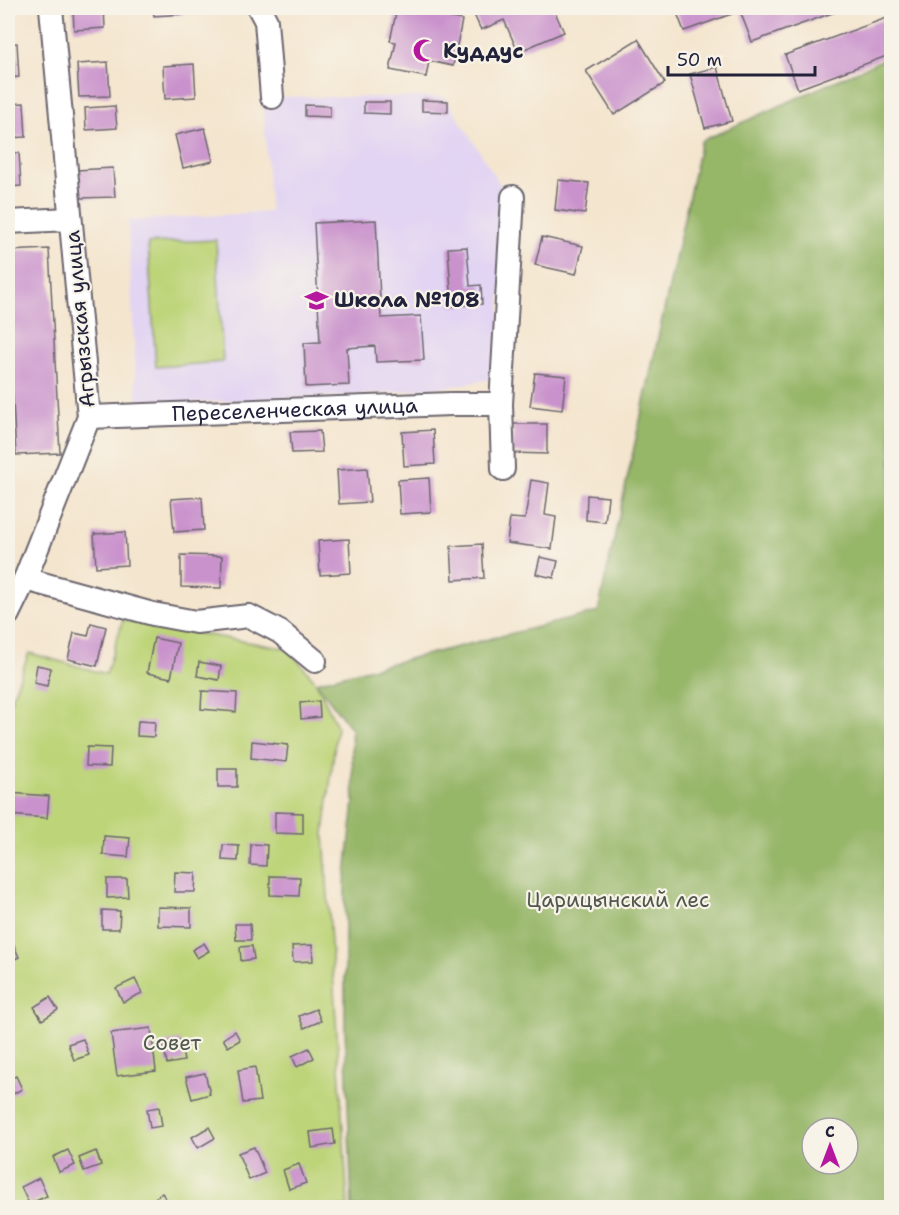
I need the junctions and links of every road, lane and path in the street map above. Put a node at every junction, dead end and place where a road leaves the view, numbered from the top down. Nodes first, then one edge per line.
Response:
1 (51, 8) edge
2 (259, 8) edge
3 (272, 98) dead end
4 (513, 198) dead end
5 (70, 219) junction
6 (8, 222) edge
7 (501, 404) junction
8 (89, 417) junction
9 (503, 469) dead end
10 (25, 579) junction
11 (8, 614) edge
12 (315, 661) dead end

1 - 5 street, Агрызская улица
2 - 3 street
4 - 7 street
5 - 6 street
5 - 8 street, Агрызская улица
7 - 8 street, Переселенческая улица
7 - 9 street
8 - 10 street, Агрызская улица
10 - 11 street, Агрызская улица
10 - 12 street

